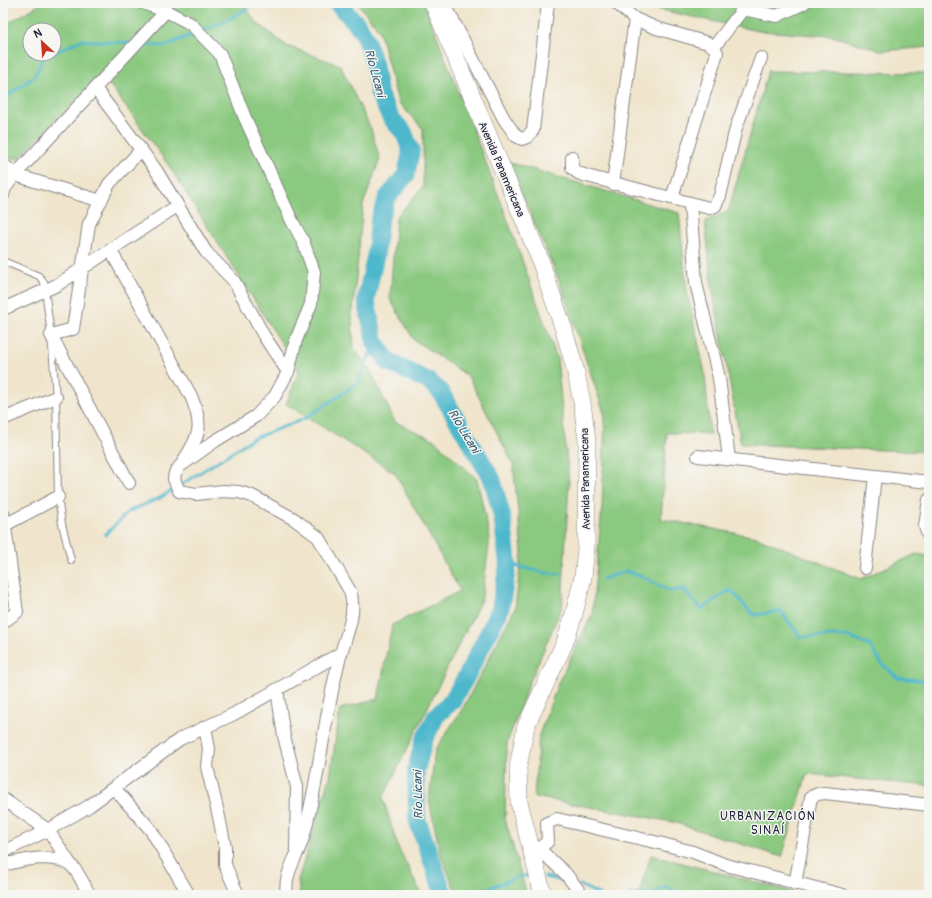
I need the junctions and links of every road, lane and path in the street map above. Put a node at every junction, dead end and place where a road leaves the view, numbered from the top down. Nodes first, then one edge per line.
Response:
1 (143, 3) edge
2 (548, 3) edge
3 (616, 3) edge
4 (804, 3) edge
5 (439, 4) edge
6 (166, 12) junction
7 (635, 19) junction
8 (714, 47) junction
9 (761, 58) dead end
10 (96, 88) junction
11 (141, 150) junction
12 (572, 157) dead end
13 (3, 164) edge
14 (15, 175) junction
15 (613, 184) junction
16 (3, 196) edge
17 (672, 198) junction
18 (101, 201) junction
19 (690, 203) junction
20 (177, 206) junction
21 (111, 251) junction
22 (3, 261) edge
23 (80, 271) junction
24 (46, 290) junction
25 (3, 309) edge
26 (52, 335) junction
27 (288, 372) junction
28 (56, 397) junction
29 (3, 419) edge
30 (698, 456) dead end
31 (729, 459) junction
32 (180, 466) junction
33 (875, 476) junction
34 (929, 482) edge
35 (129, 483) dead end
36 (58, 497) junction
37 (929, 500) edge
38 (3, 513) edge
39 (4, 526) edge
40 (929, 538) edge
41 (71, 560) dead end
42 (865, 568) dead end
43 (3, 622) edge
44 (341, 653) junction
45 (277, 690) junction
46 (205, 727) junction
47 (114, 788) junction
48 (3, 798) edge
49 (929, 805) edge
50 (48, 830) junction
51 (534, 851) junction
52 (3, 852) edge
53 (296, 857) junction
54 (3, 865) edge
55 (72, 867) junction
56 (795, 884) junction
57 (542, 891) edge
58 (90, 895) edge
59 (189, 895) edge
60 (238, 895) edge
61 (287, 895) edge
62 (582, 895) edge
63 (843, 895) edge

1 - 6 street
2 - 5 street
3 - 7 street
4 - 8 street
5 - 51 main road, Avenida Panamericana
6 - 10 street
6 - 27 street
7 - 8 street
7 - 15 street
8 - 17 street
9 - 19 street
10 - 11 street
10 - 14 street
11 - 18 street
11 - 20 street
12 - 15 street
13 - 14 street
14 - 16 street
14 - 18 street
15 - 17 street
17 - 19 street
18 - 23 street
19 - 31 street
20 - 21 street
20 - 27 street
21 - 23 street
21 - 32 street
22 - 24 lane
23 - 24 street
23 - 26 street
24 - 25 street
24 - 26 lane
26 - 28 lane
26 - 35 street
27 - 32 street
28 - 29 street
28 - 36 lane
30 - 31 street
31 - 33 street
32 - 44 street
33 - 34 street
33 - 42 street
36 - 39 street
36 - 41 lane
37 - 40 street
38 - 39 street
39 - 43 street
44 - 45 street
44 - 53 street
45 - 46 street
45 - 53 street
46 - 47 street
46 - 60 street
47 - 50 street
47 - 59 street
48 - 50 street
49 - 56 street
50 - 52 street
50 - 55 street
51 - 56 street
51 - 57 main road, Avenida Panamericana
51 - 62 street
53 - 61 street
54 - 55 street
55 - 58 street
56 - 63 street

